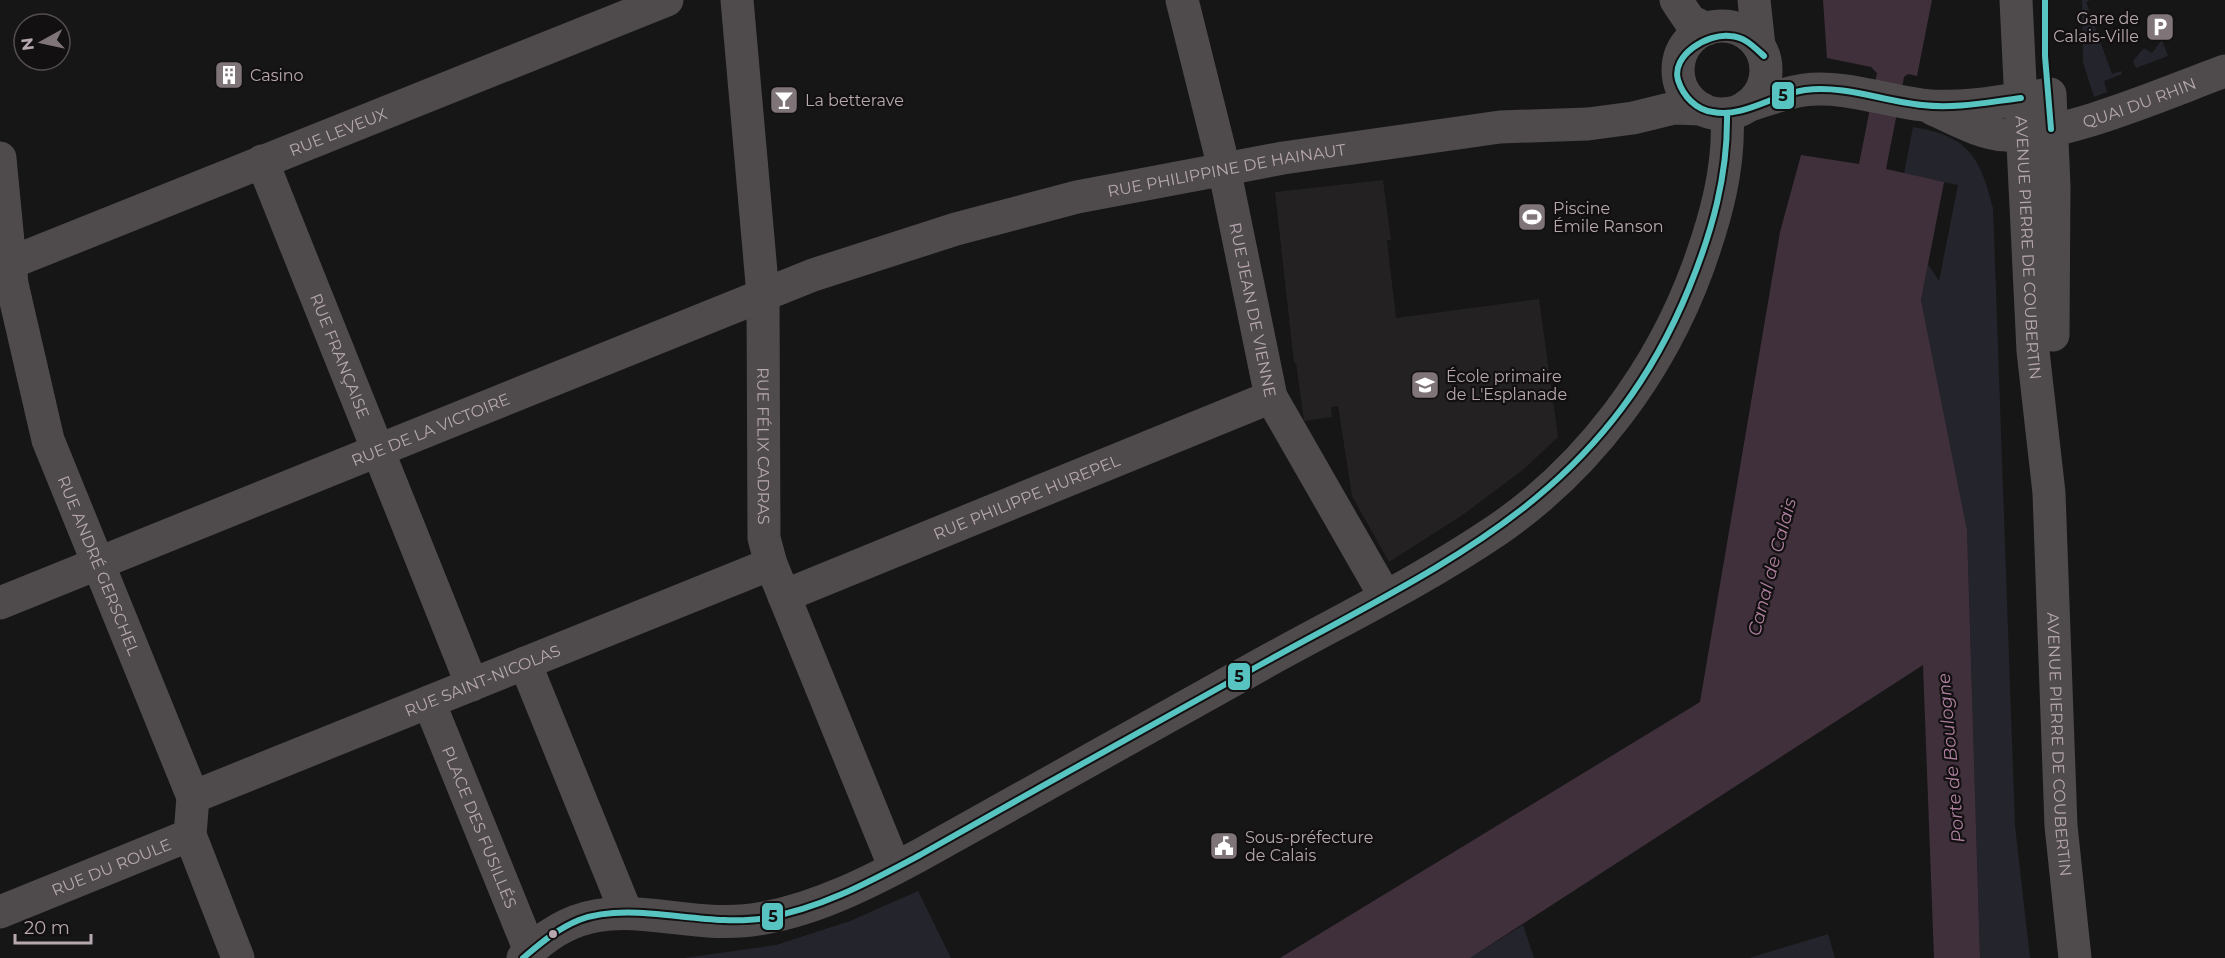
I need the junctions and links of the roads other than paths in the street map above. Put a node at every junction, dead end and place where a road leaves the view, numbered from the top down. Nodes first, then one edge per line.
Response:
1 (667, 0) edge
2 (737, 0) edge
3 (1182, 0) edge
4 (1676, 0) edge
5 (1754, 0) edge
6 (2016, 0) edge
7 (1717, 18) edge
8 (1761, 51) junction
9 (2225, 71) edge
10 (1843, 90) junction
11 (2035, 96) junction
12 (1923, 105) junction
13 (1725, 110) junction
14 (2037, 132) junction
15 (0, 158) edge
16 (262, 161) junction
17 (1224, 168) junction
18 (4, 265) edge
19 (763, 295) junction
20 (1271, 397) junction
21 (378, 449) junction
22 (97, 563) junction
23 (771, 564) junction
24 (784, 596) junction
25 (1385, 596) junction
26 (0, 603) edge
27 (525, 663) junction
28 (472, 685) junction
29 (429, 702) junction
30 (193, 797) junction
31 (190, 835) junction
32 (895, 868) junction
33 (0, 912) edge
34 (626, 912) junction
35 (526, 955) edge
36 (238, 958) edge
37 (2075, 958) edge

1 - 16 street, RUE LEVEUX
2 - 19 street, RUE FÉLIX CADRAS
3 - 17 street, RUE JEAN DE VIENNE
4 - 7 street
5 - 8 street
6 - 11 street, AVENUE PIERRE DE COUBERTIN
7 - 8 street
7 - 13 street
8 - 10 street
8 - 13 street
9 - 14 street, QUAI DU RHIN
10 - 12 street
10 - 13 street, RUE PHILIPPINE DE HAINAUT
11 - 12 street
11 - 14 street, AVENUE PIERRE DE COUBERTIN
12 - 14 street, QUAI DU RHIN
13 - 17 street, RUE PHILIPPINE DE HAINAUT
13 - 25 street
14 - 37 street, AVENUE PIERRE DE COUBERTIN
15 - 18 street, RUE ANDRÉ GERSCHEL
16 - 18 street, RUE LEVEUX
16 - 21 street, RUE FRANÇAISE
17 - 19 street, RUE PHILIPPINE DE HAINAUT
17 - 20 street, RUE JEAN DE VIENNE
18 - 22 street, RUE ANDRÉ GERSCHEL
19 - 21 street, RUE DE LA VICTOIRE
19 - 23 street, RUE FÉLIX CADRAS
20 - 24 street, RUE PHILIPPE HUREPEL
20 - 25 street, RUE JEAN DE VIENNE
21 - 22 street, RUE DE LA VICTOIRE
21 - 28 street, RUE FRANÇAISE
22 - 26 street, RUE DE LA VICTOIRE
22 - 30 street, RUE ANDRÉ GERSCHEL
23 - 24 street, RUE FÉLIX CADRAS
23 - 27 street, RUE SAINT-NICOLAS
24 - 32 street, RUE FÉLIX CADRAS
25 - 32 street
27 - 28 street, RUE SAINT-NICOLAS
27 - 34 street
28 - 29 street, RUE SAINT-NICOLAS
29 - 30 street, RUE SAINT-NICOLAS
29 - 35 street, PLACE DES FUSILLÉS
30 - 31 street, RUE ANDRÉ GERSCHEL
31 - 33 street, RUE DU ROULE
31 - 36 street, RUE ANDRÉ GERSCHEL
32 - 34 street
34 - 35 street

